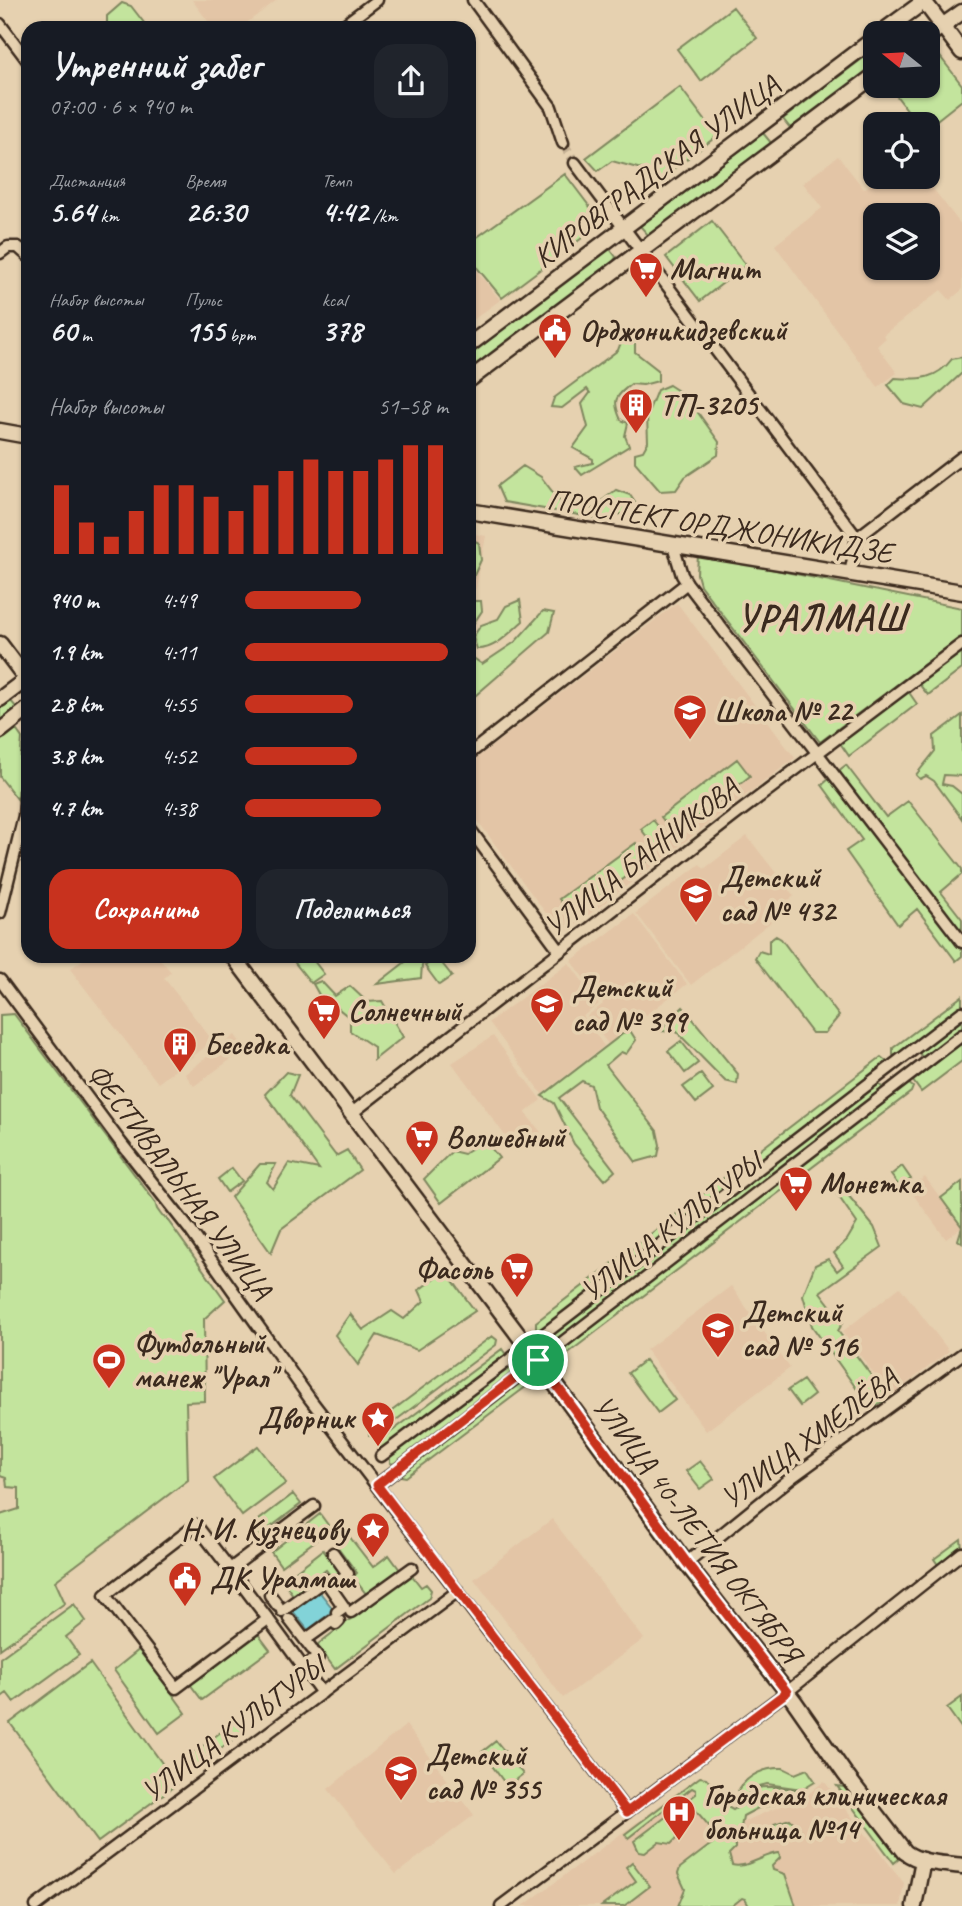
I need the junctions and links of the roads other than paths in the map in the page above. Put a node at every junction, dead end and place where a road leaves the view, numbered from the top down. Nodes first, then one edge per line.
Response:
1 (377, 0) edge
2 (472, 0) edge
3 (924, 0) edge
4 (962, 12) edge
5 (349, 21) edge
6 (897, 21) edge
7 (0, 24) edge
8 (943, 27) junction
9 (940, 29) edge
10 (863, 47) edge
11 (21, 52) edge
12 (962, 52) edge
13 (863, 84) edge
14 (563, 143) tunnel mouth
15 (575, 163) tunnel mouth
16 (624, 228) junction
17 (21, 250) edge
18 (642, 252) junction
19 (0, 253) edge
20 (476, 340) edge
21 (476, 375) edge
22 (0, 431) edge
23 (21, 435) edge
24 (962, 457) edge
25 (476, 512) edge
26 (857, 538) junction
27 (673, 545) junction
28 (850, 574) junction
29 (687, 583) junction
30 (962, 592) edge
31 (0, 644) edge
32 (962, 644) edge
33 (21, 672) edge
34 (21, 684) edge
35 (0, 699) edge
36 (21, 714) edge
37 (0, 731) edge
38 (476, 749) edge
39 (817, 753) junction
40 (21, 828) edge
41 (476, 837) edge
42 (0, 913) edge
43 (962, 942) edge
44 (560, 951) junction
45 (238, 963) edge
46 (0, 980) edge
47 (962, 1012) edge
48 (962, 1035) edge
49 (352, 1113) junction
50 (539, 1338) dead end
51 (517, 1354) dead end
52 (962, 1354) edge
53 (538, 1360) junction
54 (381, 1456) dead end
55 (377, 1485) junction
56 (314, 1506) dead end
57 (333, 1553) dead end
58 (962, 1553) edge
59 (687, 1563) junction
60 (233, 1567) junction
61 (412, 1568) dead end
62 (333, 1585) junction
63 (458, 1591) junction
64 (270, 1595) dead end
65 (283, 1612) junction
66 (341, 1616) junction
67 (268, 1619) junction
68 (310, 1647) junction
69 (303, 1668) junction
70 (787, 1692) junction
71 (322, 1693) junction
72 (627, 1812) junction
73 (923, 1860) junction
74 (962, 1866) edge
75 (36, 1906) edge
76 (501, 1906) edge
77 (914, 1906) edge

1 - 5 street
2 - 14 street
3 - 6 main road
3 - 8 main road
4 - 8 main road
7 - 11 street
8 - 9 main road
8 - 12 main road
10 - 16 main road, КИРОВГРАДСКАЯ УЛИЦА
13 - 18 main road, КИРОВГРАДСКАЯ УЛИЦА
15 - 16 street
16 - 18 street
16 - 20 main road, КИРОВГРАДСКАЯ УЛИЦА
17 - 19 street
18 - 21 main road, КИРОВГРАДСКАЯ УЛИЦА
18 - 26 street
22 - 23 main road
24 - 26 street
25 - 27 main road, ПРОСПЕКТ ОРДЖОНИКИДЗЕ
26 - 28 street
27 - 28 main road, ПРОСПЕКТ ОРДЖОНИКИДЗЕ
27 - 29 street
28 - 30 main road, ПРОСПЕКТ ОРДЖОНИКИДЗЕ
29 - 38 street
29 - 39 street
31 - 33 main road
32 - 39 street, УЛИЦА БАННИКОВА
34 - 35 main road
36 - 37 main road
39 - 43 street
39 - 44 street, УЛИЦА БАННИКОВА
40 - 42 street
41 - 44 street
44 - 49 street, УЛИЦА БАННИКОВА
45 - 49 main road, УЛИЦА 40-ЛЕТИЯ ОКТЯБРЯ
46 - 55 street, ФЕСТИВАЛЬНАЯ УЛИЦА
47 - 50 street, УЛИЦА КУЛЬТУРЫ
48 - 53 street, УЛИЦА КУЛЬТУРЫ
49 - 53 main road, УЛИЦА 40-ЛЕТИЯ ОКТЯБРЯ
51 - 54 street
52 - 59 street, УЛИЦА ХМЕЛЁВА
53 - 55 street, УЛИЦА КУЛЬТУРЫ
53 - 59 main road, УЛИЦА 40-ЛЕТИЯ ОКТЯБРЯ
55 - 63 street, ФЕСТИВАЛЬНАЯ УЛИЦА
56 - 60 street
57 - 62 street
58 - 70 street
59 - 70 main road, УЛИЦА 40-ЛЕТИЯ ОКТЯБРЯ
60 - 67 street
60 - 67 street
61 - 66 street
62 - 65 street
62 - 66 street
63 - 71 street, УЛИЦА КУЛЬТУРЫ
63 - 72 street, ФЕСТИВАЛЬНАЯ УЛИЦА
64 - 65 street
65 - 68 street
66 - 68 street
67 - 69 street
68 - 69 street
69 - 71 street
70 - 72 street
70 - 73 main road, УЛИЦА 40-ЛЕТИЯ ОКТЯБРЯ
71 - 75 street, УЛИЦА КУЛЬТУРЫ
72 - 76 street
73 - 74 main road, УЛИЦА 40-ЛЕТИЯ ОКТЯБРЯ
73 - 77 main road

